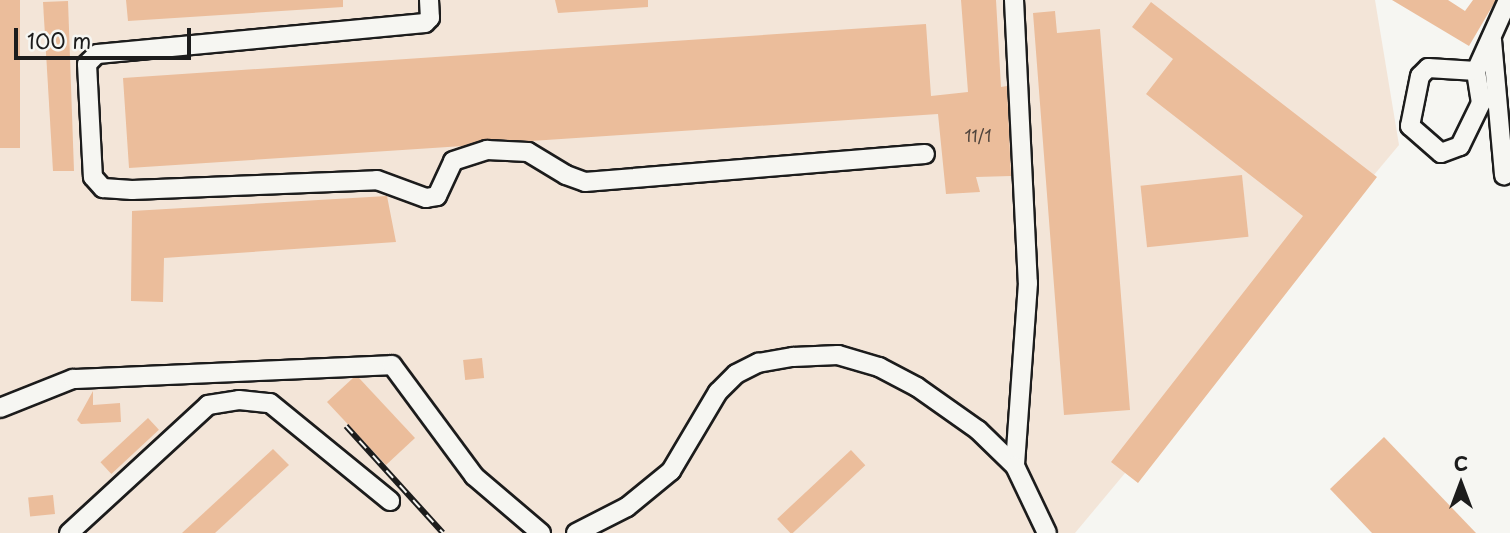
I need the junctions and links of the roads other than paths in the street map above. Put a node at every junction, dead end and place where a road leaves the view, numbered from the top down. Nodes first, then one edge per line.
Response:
1 (429, 0) edge
2 (1014, 0) edge
3 (1508, 0) edge
4 (1492, 40) junction
5 (1476, 71) junction
6 (925, 154) dead end
7 (1504, 176) dead end
8 (0, 408) edge
9 (1015, 466) junction
10 (390, 501) dead end
11 (77, 530) edge
12 (541, 533) edge
13 (576, 533) edge
14 (1047, 533) edge

1 - 6 lane
2 - 9 lane
3 - 4 lane
4 - 5 lane
4 - 7 lane
5 - 5 lane
8 - 12 lane
9 - 13 lane
9 - 14 lane
10 - 11 lane

